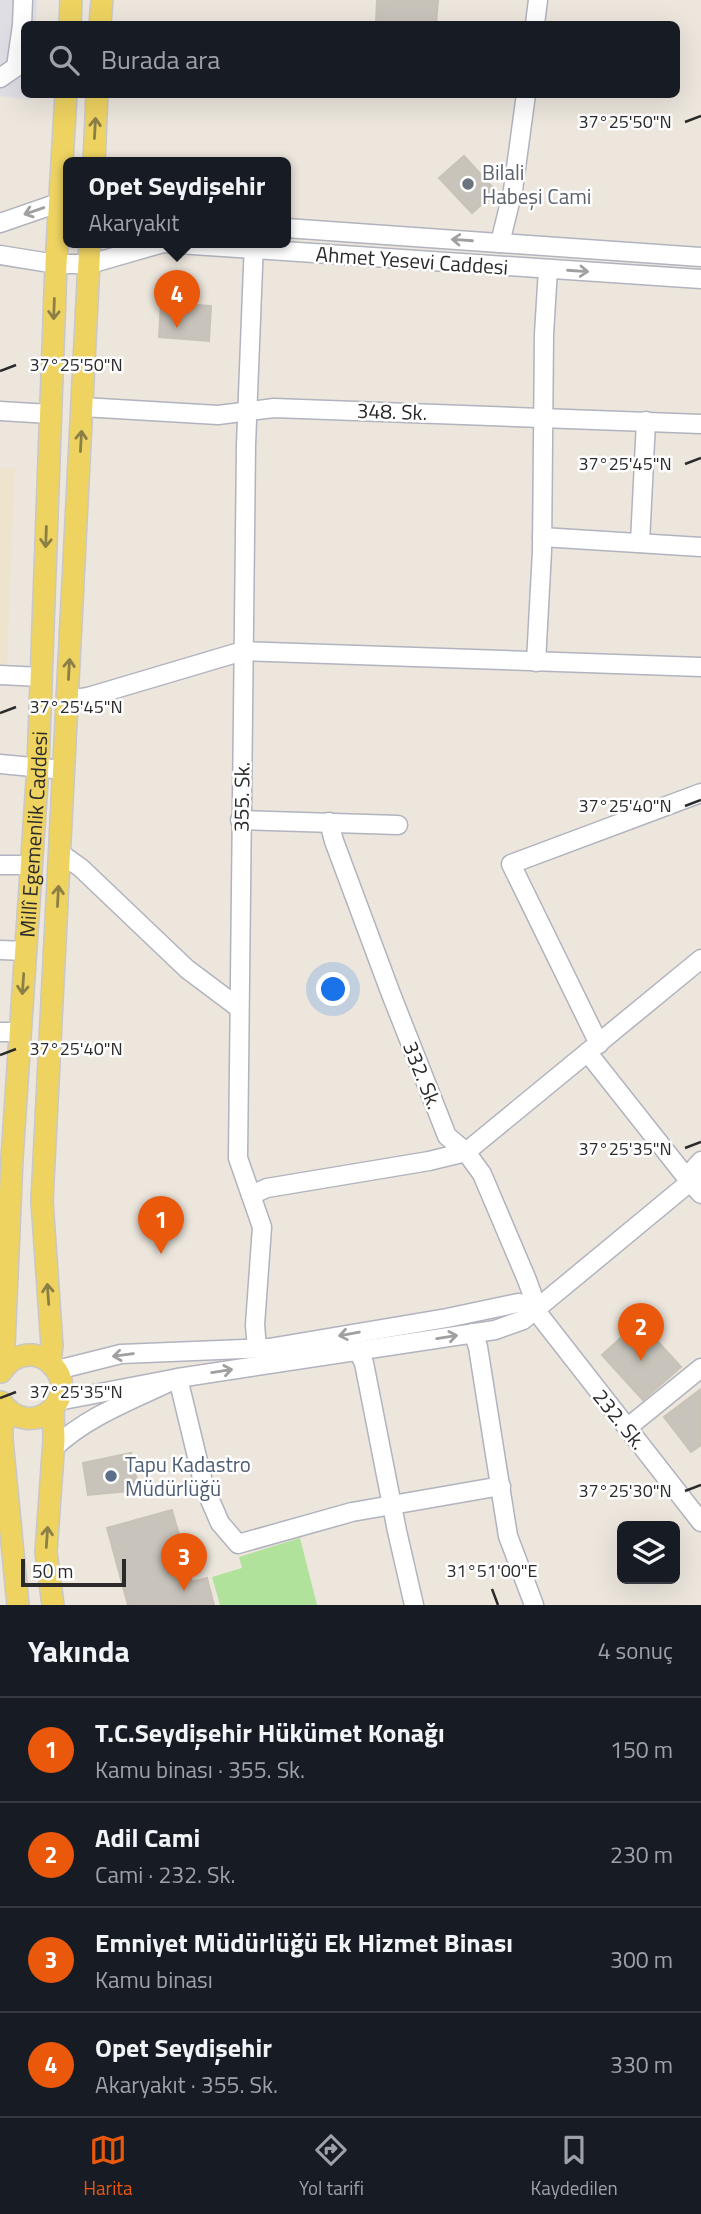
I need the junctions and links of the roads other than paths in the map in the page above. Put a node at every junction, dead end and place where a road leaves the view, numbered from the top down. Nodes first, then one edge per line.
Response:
1 (23, 0) edge
2 (71, 0) edge
3 (102, 0) edge
4 (538, 0) edge
5 (22, 21) edge
6 (70, 21) edge
7 (100, 21) edge
8 (535, 21) edge
9 (21, 32) edge
10 (0, 78) edge
11 (66, 98) edge
12 (97, 98) edge
13 (525, 98) edge
14 (65, 157) edge
15 (94, 157) edge
16 (63, 203) edge
17 (63, 216) edge
18 (0, 223) edge
19 (291, 229) edge
20 (500, 243) junction
21 (90, 248) edge
22 (146, 248) edge
23 (253, 248) edge
24 (279, 248) edge
25 (0, 255) edge
26 (701, 257) edge
27 (56, 264) junction
28 (90, 264) junction
29 (548, 269) junction
30 (701, 279) edge
31 (83, 407) junction
32 (0, 411) edge
33 (249, 411) junction
34 (50, 414) junction
35 (543, 417) junction
36 (646, 421) junction
37 (701, 424) edge
38 (542, 537) junction
39 (640, 543) junction
40 (701, 547) edge
41 (243, 651) junction
42 (536, 662) junction
43 (701, 667) edge
44 (0, 675) edge
45 (41, 677) junction
46 (68, 700) junction
47 (0, 764) edge
48 (38, 766) junction
49 (64, 770) junction
50 (701, 793) edge
51 (240, 820) junction
52 (329, 822) junction
53 (398, 825) dead end
54 (60, 853) junction
55 (0, 865) edge
56 (31, 865) junction
57 (0, 950) edge
58 (26, 951) junction
59 (701, 958) edge
60 (239, 1008) junction
61 (10, 1032) edge
62 (594, 1048) junction
63 (8, 1094) edge
64 (466, 1152) junction
65 (701, 1161) edge
66 (697, 1185) edge
67 (251, 1195) junction
68 (538, 1311) junction
69 (473, 1333) junction
70 (257, 1348) junction
71 (358, 1350) junction
72 (54, 1366) junction
73 (3, 1368) edge
74 (701, 1368) edge
75 (178, 1378) junction
76 (4, 1405) edge
77 (56, 1405) junction
78 (627, 1428) junction
79 (53, 1449) junction
80 (501, 1486) junction
81 (391, 1505) junction
82 (701, 1522) edge
83 (7, 1569) edge
84 (18, 1605) edge
85 (53, 1605) edge
86 (414, 1605) edge
87 (534, 1605) edge

1 - 5 street
2 - 6 main road
3 - 7 main road
4 - 8 street
9 - 10 street
11 - 14 main road, Millî Egemenlik Caddesi
15 -> 12 main road
13 - 20 street
16 -> 18 street
17 - 27 main road, Millî Egemenlik Caddesi
20 -> 19 street, Ahmet Yesevi Caddesi
20 - 26 street, Ahmet Yesevi Caddesi
21 - 28 main road, Millî Egemenlik Caddesi
22 - 28 street, Ahmet Yesevi Caddesi
23 - 33 street, 355. Sk.
24 - 29 street, Ahmet Yesevi Caddesi
25 - 27 street, Ahmet Yesevi Caddesi
27 - 28 street, Ahmet Yesevi Caddesi
27 -> 34 main road, Millî Egemenlik Caddesi
28 - 31 main road, Millî Egemenlik Caddesi
29 -> 30 street, Ahmet Yesevi Caddesi
29 - 35 street
31 - 33 street, 348. Sk.
46 -> 31 main road, Millî Egemenlik Caddesi
32 - 34 street
33 - 35 street, 348. Sk.
33 - 41 street, 355. Sk.
34 -> 45 main road, Millî Egemenlik Caddesi
35 - 36 street, 348. Sk.
35 - 38 street
36 - 37 street, 348. Sk.
36 - 39 street
38 - 39 street
38 - 42 street
39 - 40 street
41 - 42 street
41 - 46 street
41 - 51 street, 355. Sk.
42 - 43 street
44 - 45 street
45 - 48 main road, Millî Egemenlik Caddesi
46 - 49 main road, Millî Egemenlik Caddesi
47 - 48 street
48 - 49 street
48 - 56 main road, Millî Egemenlik Caddesi
49 - 54 main road, Millî Egemenlik Caddesi
50 - 62 street
51 - 52 street
51 - 60 street, 355. Sk.
52 - 53 street
52 - 64 street, 332. Sk.
54 - 60 street
72 -> 54 main road, Millî Egemenlik Caddesi
55 - 56 street
56 - 58 main road, Millî Egemenlik Caddesi
57 - 58 street
58 -> 61 main road, Millî Egemenlik Caddesi
59 - 62 street
60 - 67 street, 355. Sk.
61 - 63 main road, Millî Egemenlik Caddesi
62 - 64 street
62 - 66 street
63 - 73 main road, Millî Egemenlik Caddesi
64 - 67 street
64 - 68 street, 332. Sk.
65 - 66 street
66 - 68 street
67 - 70 street, 355. Sk.
68 - 69 street
68 -> 70 street
68 - 78 street, 232. Sk.
71 -> 69 street
69 - 80 street
70 -> 72 street
75 -> 71 street
71 - 81 street
72 - 73 main road
72 - 77 main road, Millî Egemenlik Caddesi
74 - 78 street
75 - 77 street
75 - 79 street
75 - 81 street
76 - 77 main road
76 - 83 main road
77 - 79 main road, Millî Egemenlik Caddesi
78 - 82 street, 232. Sk.
85 -> 79 main road, Millî Egemenlik Caddesi
80 - 81 street
80 - 87 street
81 - 86 street
83 - 84 main road

